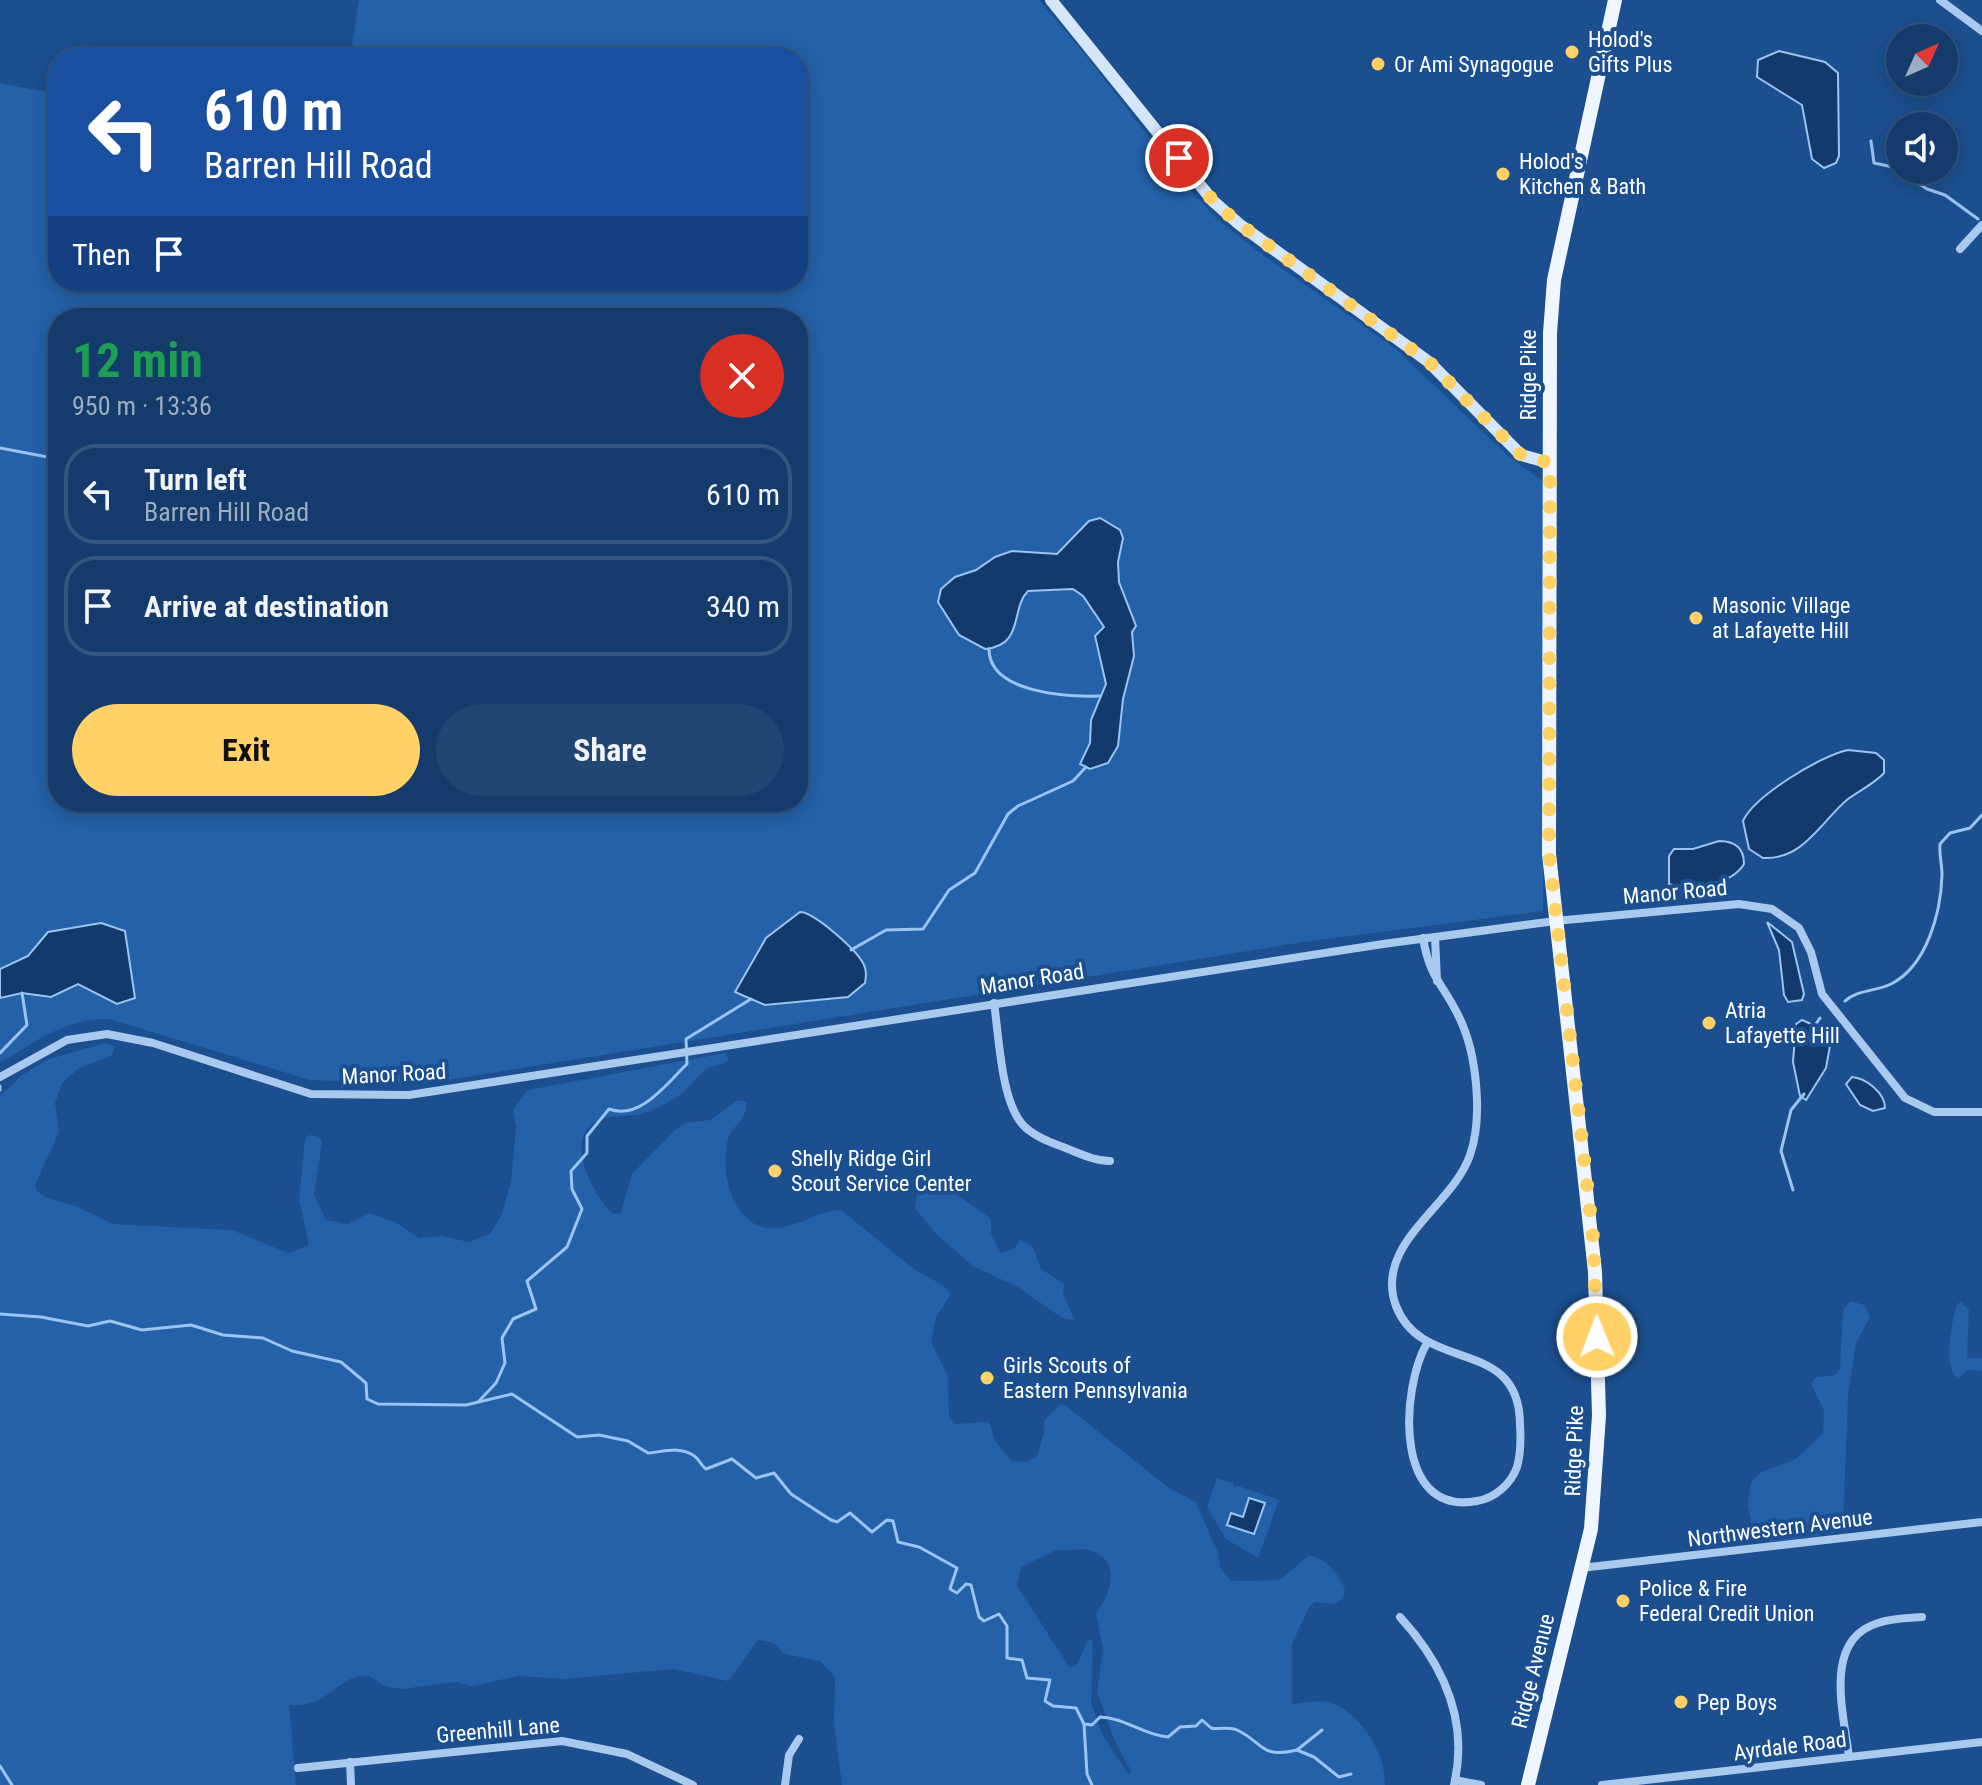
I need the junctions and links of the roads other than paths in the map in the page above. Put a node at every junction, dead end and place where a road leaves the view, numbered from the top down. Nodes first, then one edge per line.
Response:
1 (1051, 0) edge
2 (1615, 0) edge
3 (1940, 0) edge
4 (1982, 31) edge
5 (1982, 225) edge
6 (1960, 249) dead end
7 (1550, 463) junction
8 (1555, 921) junction
9 (1435, 937) junction
10 (1423, 938) junction
11 (1437, 982) junction
12 (994, 1003) junction
13 (0, 1077) edge
14 (1982, 1112) edge
15 (1110, 1161) dead end
16 (1427, 1343) junction
17 (1982, 1522) edge
18 (1581, 1568) junction
19 (1400, 1617) dead end
20 (1922, 1617) dead end
21 (799, 1739) dead end
22 (1982, 1742) edge
23 (1849, 1757) junction
24 (350, 1762) junction
25 (298, 1768) dead end
26 (1676, 1781) edge
27 (1455, 1783) edge
28 (351, 1785) edge
29 (693, 1785) edge
30 (785, 1785) edge
31 (1481, 1785) edge
32 (1528, 1785) edge
33 (1602, 1785) edge

1 - 7 street
2 - 7 main road, Ridge Pike
3 - 4 street
5 - 6 street
7 - 8 main road, Ridge Pike
8 - 9 street, Manor Road
8 - 14 street, Manor Road
8 - 18 main road, Ridge Pike
9 - 10 street, Manor Road
9 - 11 street
10 - 11 street
10 - 12 street, Manor Road
11 - 16 street
12 - 13 street, Manor Road
12 - 15 street
16 - 16 street
17 - 18 street, Northwestern Avenue
18 - 32 main road, Ridge Avenue
19 - 27 street
20 - 23 street
21 - 30 street
22 - 23 street, Ayrdale Road
23 - 26 street, Ayrdale Road
24 - 25 street, Greenhill Lane
24 - 28 street
24 - 29 street, Greenhill Lane
26 - 33 street, Ayrdale Road
27 - 31 street

